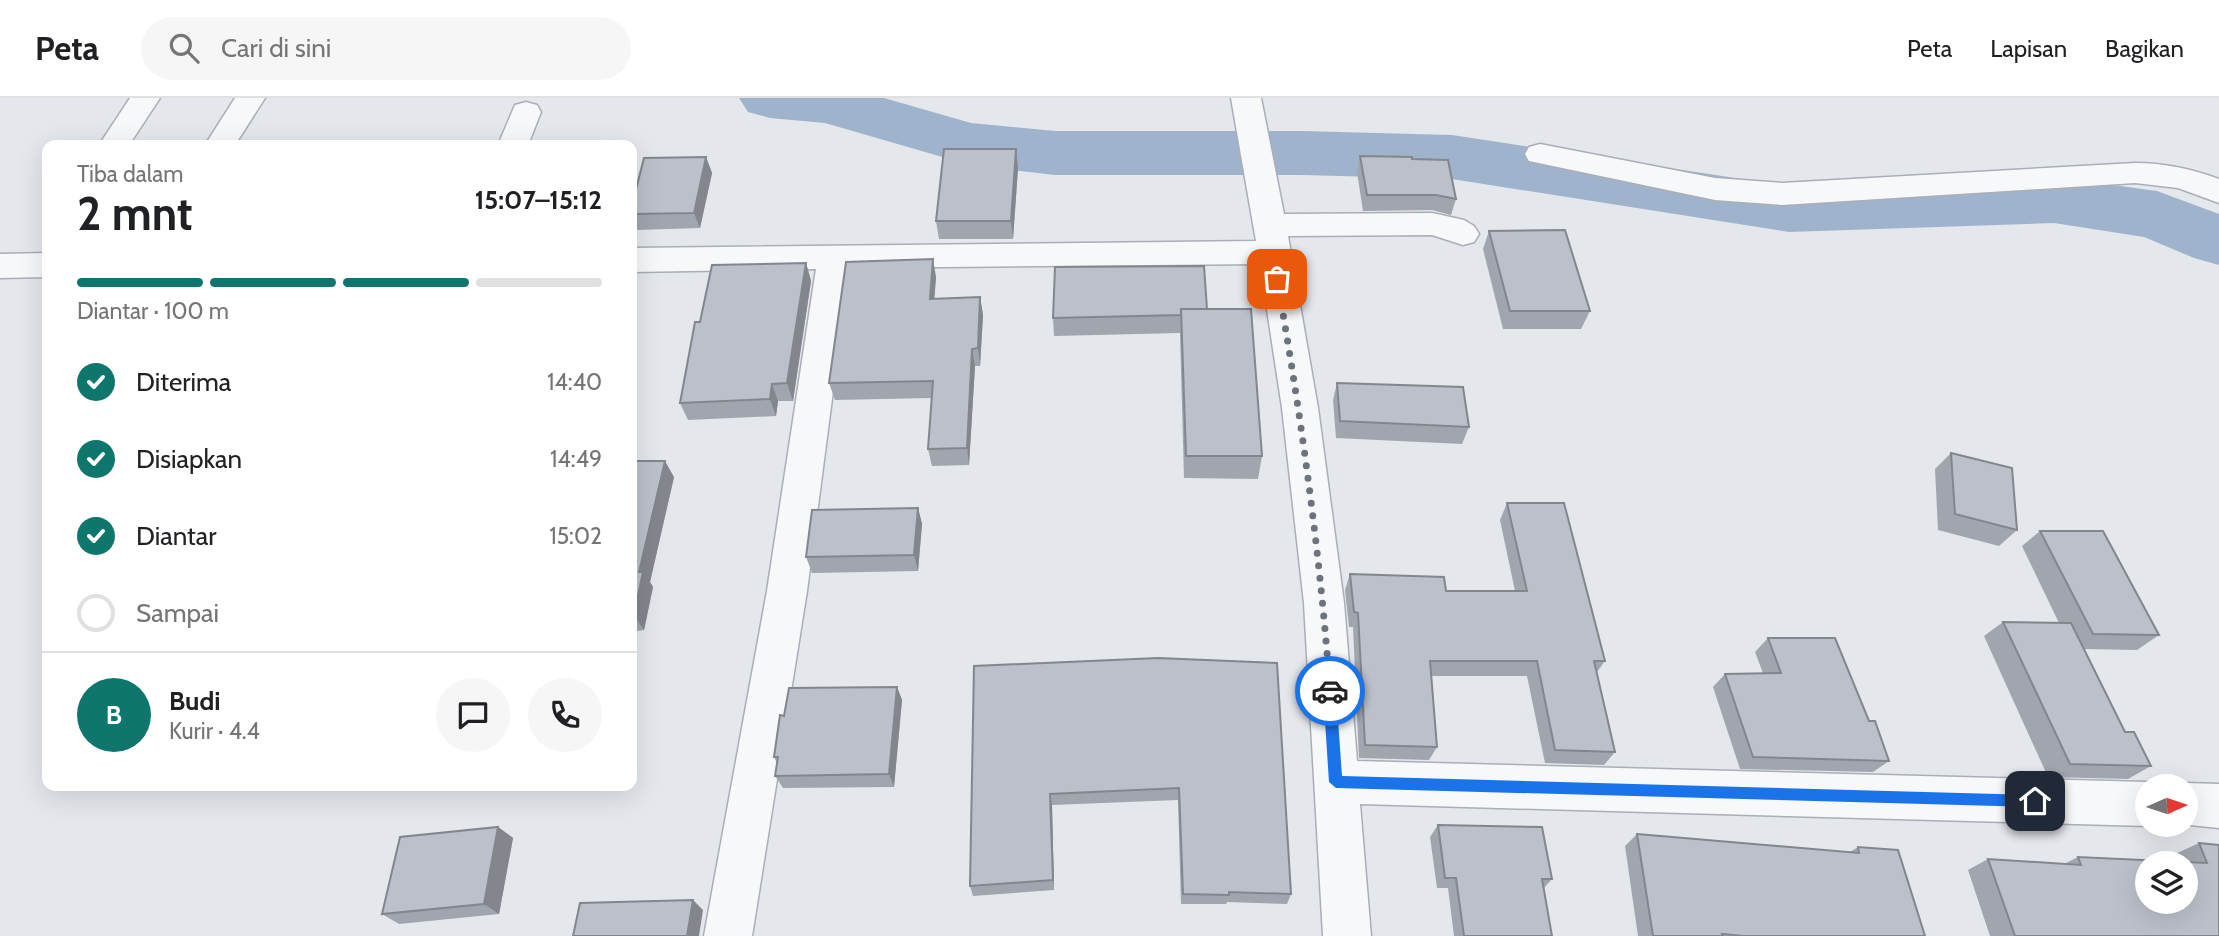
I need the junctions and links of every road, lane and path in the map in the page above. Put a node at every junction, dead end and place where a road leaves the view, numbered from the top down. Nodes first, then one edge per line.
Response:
1 (145, 98) edge
2 (250, 98) edge
3 (1245, 98) edge
4 (526, 112) dead end
5 (117, 140) edge
6 (223, 140) edge
7 (515, 140) edge
8 (1540, 154) dead end
9 (2219, 192) edge
10 (1463, 234) dead end
11 (1272, 239) junction
12 (834, 257) junction
13 (42, 259) edge
14 (637, 260) edge
15 (0, 266) edge
16 (1336, 782) junction
17 (2135, 804) edge
18 (2198, 806) edge
19 (2219, 806) edge
20 (728, 936) edge
21 (1347, 936) edge

1 - 5 street
2 - 6 street
3 - 11 street
4 - 7 street
8 - 9 street
10 - 11 street
11 - 12 street
11 - 16 street
12 - 14 street
12 - 20 street
13 - 15 street
16 - 17 street
16 - 21 street
18 - 19 street

